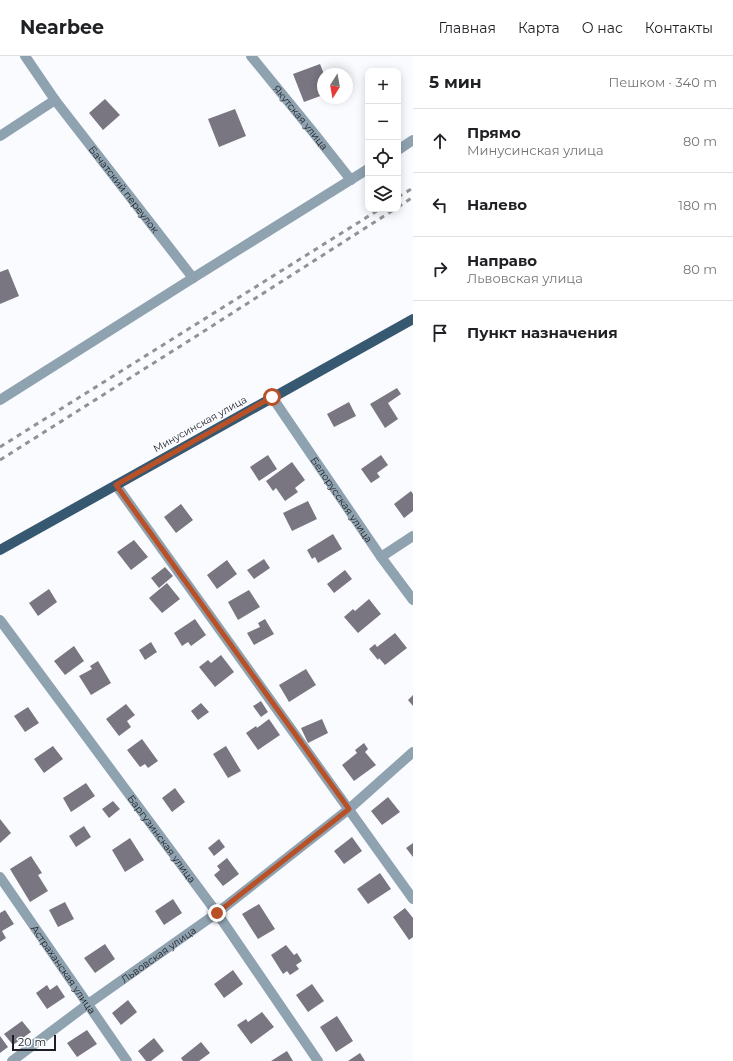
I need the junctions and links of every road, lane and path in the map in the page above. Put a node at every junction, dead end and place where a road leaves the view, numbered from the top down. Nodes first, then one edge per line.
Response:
1 (25, 56) edge
2 (251, 56) edge
3 (55, 100) junction
4 (0, 136) edge
5 (413, 140) edge
6 (401, 148) edge
7 (365, 171) edge
8 (350, 180) junction
9 (193, 278) junction
10 (413, 320) edge
11 (272, 397) junction
12 (0, 400) edge
13 (116, 485) junction
14 (413, 536) edge
15 (0, 550) edge
16 (381, 557) junction
17 (413, 600) edge
18 (0, 620) edge
19 (413, 752) edge
20 (349, 809) junction
21 (0, 878) edge
22 (413, 899) edge
23 (217, 913) junction
24 (88, 1004) junction
25 (12, 1061) edge
26 (127, 1061) edge
27 (318, 1061) edge

1 - 3 street, Бачатский переулок
2 - 8 street, Якутская улица
3 - 4 street
3 - 9 street, Бачатский переулок
5 - 6 street
7 - 8 street
8 - 9 street
9 - 12 street
10 - 11 main road, Минусинская улица
11 - 13 main road, Минусинская улица
11 - 16 street, Белорусская улица
13 - 15 main road, Минусинская улица
13 - 20 street
14 - 16 street
16 - 17 street, Белорусская улица
18 - 23 street, Баргузинская улица
19 - 20 street, Львовская улица
20 - 22 street
20 - 23 street, Львовская улица
21 - 24 street, Астраханская улица
23 - 24 street, Львовская улица
23 - 27 street, Баргузинская улица
24 - 25 street, Львовская улица
24 - 26 street, Астраханская улица

